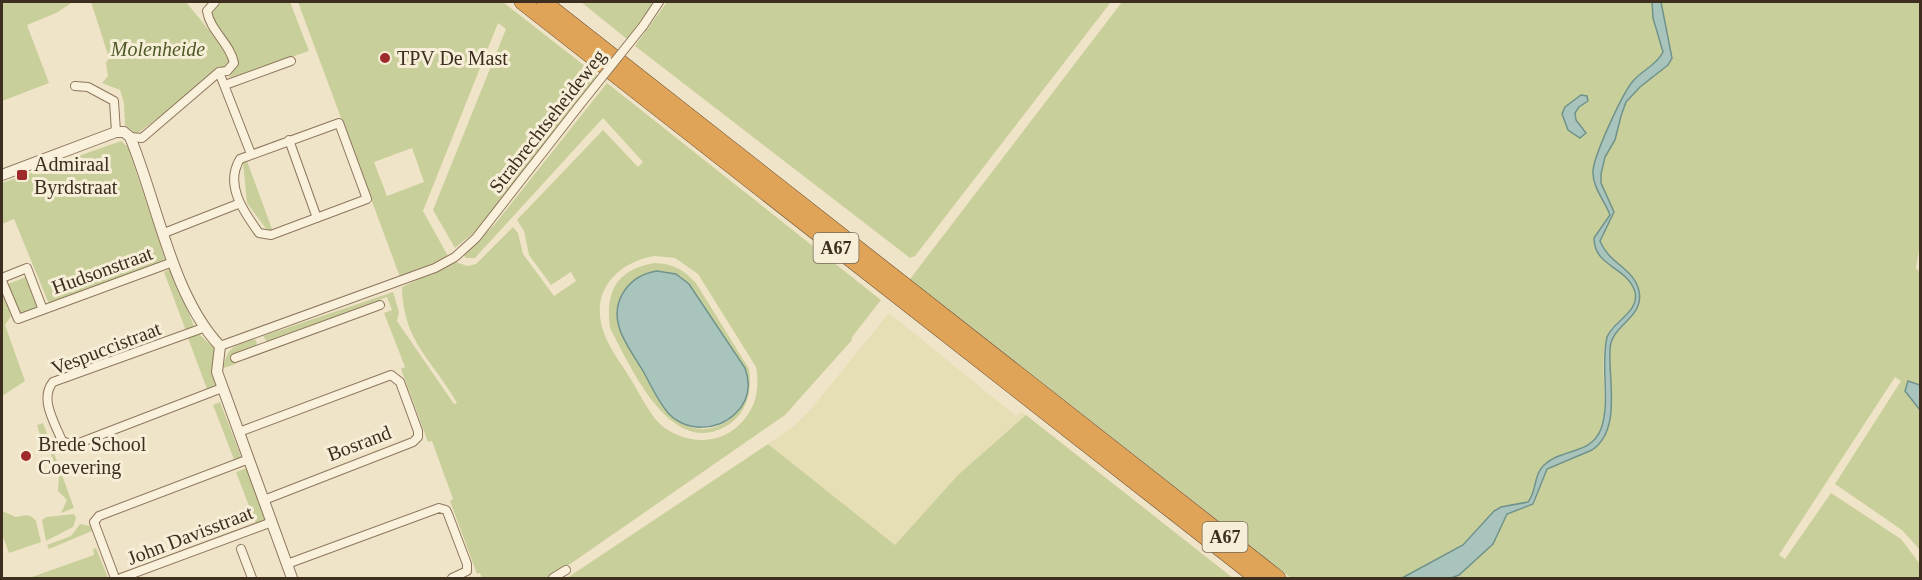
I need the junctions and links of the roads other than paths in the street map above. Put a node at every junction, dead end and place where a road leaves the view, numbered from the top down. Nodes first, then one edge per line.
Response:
1 (215, 2) edge
2 (522, 2) edge
3 (544, 2) edge
4 (658, 2) edge
5 (291, 61) dead end
6 (219, 72) junction
7 (225, 85) junction
8 (75, 86) dead end
9 (116, 132) junction
10 (130, 137) junction
11 (289, 141) junction
12 (251, 154) junction
13 (2, 175) edge
14 (238, 204) junction
15 (317, 218) junction
16 (164, 233) junction
17 (173, 262) junction
18 (2, 280) edge
19 (380, 305) dead end
20 (43, 309) junction
21 (203, 328) junction
22 (258, 333) junction
23 (220, 346) junction
24 (264, 347) junction
25 (235, 358) dead end
26 (222, 388) junction
27 (238, 432) junction
28 (249, 459) junction
29 (264, 500) junction
30 (272, 522) junction
31 (241, 549) dead end
32 (287, 564) junction
33 (566, 570) dead end
34 (115, 579) edge
35 (120, 579) edge
36 (252, 579) edge
37 (292, 579) edge
38 (452, 579) edge
39 (553, 579) edge
40 (1257, 579) edge
41 (1278, 579) edge

1 - 6 street
2 - 40 highway, A67
3 - 41 highway, A67
4 - 22 street, Strabrechtseheideweg, bridge
5 - 7 street
6 - 7 street
6 - 10 street
7 - 12 street
8 - 9 street
9 - 10 street
9 - 13 street
10 - 16 street
11 - 12 street
11 - 15 street
11 - 15 street
12 - 14 street
14 - 15 street
14 - 16 street
16 - 17 street
17 - 20 street, Hudsonstraat
17 - 21 street
18 - 20 street, Hudsonstraat
18 - 20 street, Hudsonstraat
19 - 24 street
21 - 23 street
21 - 26 street, Vespuccistraat
22 - 23 street
22 - 24 street
23 - 26 street
24 - 25 street
26 - 27 street
27 - 28 street
27 - 29 street, Bosrand
28 - 29 street
28 - 34 street
29 - 30 street
30 - 32 street
30 - 35 street, John Davisstraat
31 - 36 street
32 - 37 street
32 - 38 street
33 - 39 street

